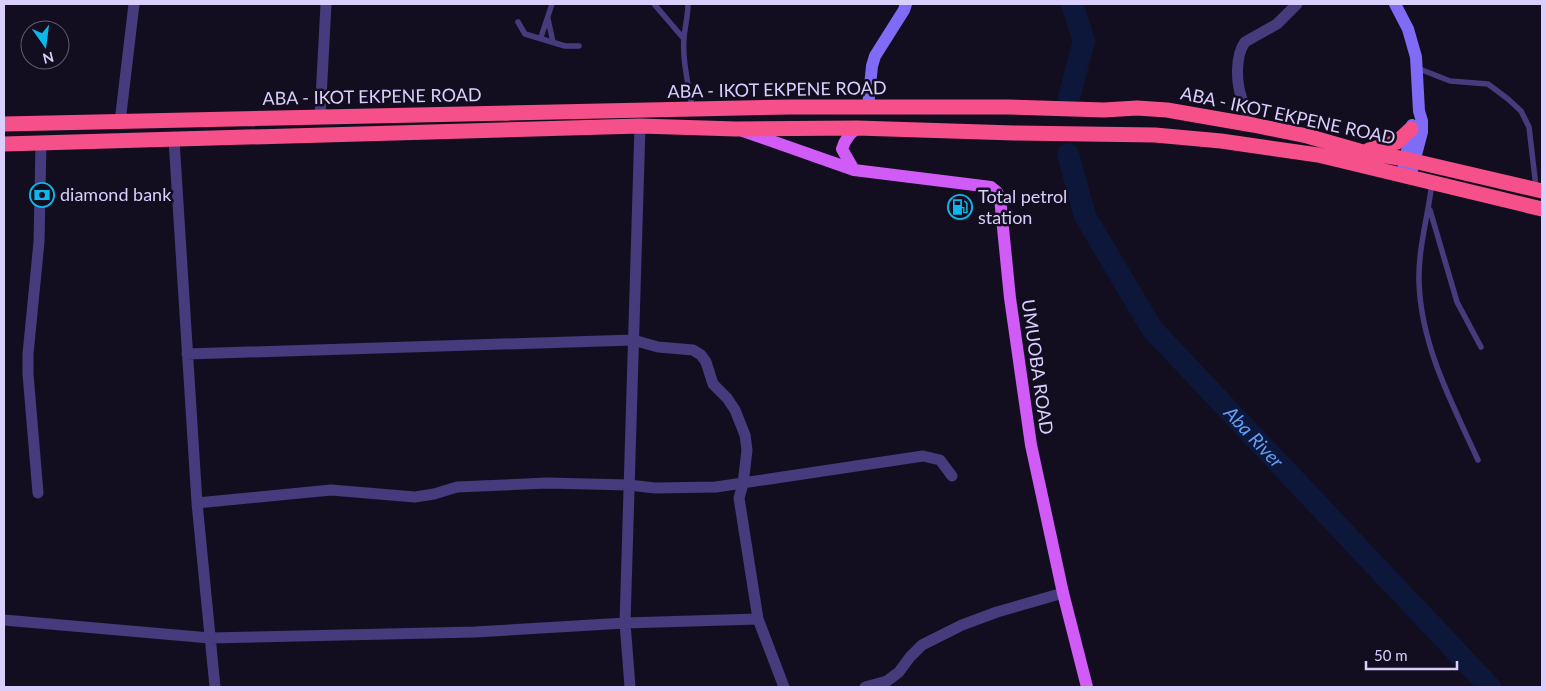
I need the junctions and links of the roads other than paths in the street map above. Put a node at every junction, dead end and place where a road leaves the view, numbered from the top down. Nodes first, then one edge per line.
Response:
1 (134, 4) edge
2 (326, 4) edge
3 (552, 4) edge
4 (688, 4) edge
5 (906, 4) edge
6 (1297, 4) edge
7 (1395, 4) edge
8 (656, 5) edge
9 (548, 19) junction
10 (518, 22) dead end
11 (541, 37) junction
12 (684, 39) junction
13 (553, 42) junction
14 (579, 46) dead end
15 (1417, 68) junction
16 (868, 107) junction
17 (692, 110) junction
18 (1419, 111) junction
19 (320, 118) junction
20 (120, 122) junction
21 (4, 124) edge
22 (1253, 125) junction
23 (640, 126) junction
24 (858, 128) junction
25 (736, 129) junction
26 (1411, 129) junction
27 (174, 140) junction
28 (41, 143) junction
29 (4, 144) edge
30 (1362, 152) junction
31 (1410, 160) junction
32 (854, 170) junction
33 (1406, 177) junction
34 (1432, 183) junction
35 (1539, 190) edge
36 (1429, 208) junction
37 (1542, 209) edge
38 (633, 340) junction
39 (1481, 347) dead end
40 (187, 354) junction
41 (1478, 460) dead end
42 (952, 476) dead end
43 (743, 484) junction
44 (629, 485) junction
45 (38, 493) dead end
46 (197, 503) junction
47 (1063, 593) junction
48 (758, 619) junction
49 (4, 620) edge
50 (625, 623) junction
51 (210, 638) junction
52 (215, 687) edge
53 (630, 687) edge
54 (784, 687) edge
55 (865, 687) edge
56 (1087, 687) edge

1 - 20 street
2 - 19 street
3 - 9 lane
4 - 12 lane
5 - 16 street
6 - 22 street
7 - 15 street
8 - 12 lane
9 - 11 lane
9 - 13 lane
10 - 11 lane
11 - 13 lane
12 - 17 lane
13 - 14 lane
15 - 18 street
15 - 35 lane
16 - 17 highway, ABA - IKOT EKPENE ROAD
16 - 22 highway, ABA - IKOT EKPENE ROAD
17 - 19 highway, ABA - IKOT EKPENE ROAD
18 - 26 street
18 - 31 street
19 - 20 highway, ABA - IKOT EKPENE ROAD
20 - 21 highway, ABA - IKOT EKPENE ROAD
22 - 30 highway, ABA - IKOT EKPENE ROAD
23 - 25 highway, ABA - IKOT EKPENE ROAD
23 - 27 highway, ABA - IKOT EKPENE ROAD
23 - 38 street
24 - 25 highway, ABA - IKOT EKPENE ROAD
24 - 32 main road
24 - 33 highway, ABA - IKOT EKPENE ROAD
25 - 32 main road, UMUOBA ROAD
26 - 30 highway
26 - 31 street
27 - 28 highway, ABA - IKOT EKPENE ROAD
27 - 40 street
28 - 29 highway, ABA - IKOT EKPENE ROAD
28 - 45 street
30 - 31 highway, ABA - IKOT EKPENE ROAD
31 - 33 street
31 - 35 highway, ABA - IKOT EKPENE ROAD
32 - 47 main road, UMUOBA ROAD
33 - 34 highway, ABA - IKOT EKPENE ROAD
34 - 36 lane
34 - 37 highway, ABA - IKOT EKPENE ROAD
36 - 39 lane
36 - 41 lane
38 - 40 street
38 - 43 street
38 - 44 street
40 - 46 street
42 - 43 street
43 - 44 street
43 - 48 street
44 - 46 street
44 - 50 street
46 - 51 street
47 - 55 street
47 - 56 main road, UMUOBA ROAD
48 - 50 street
48 - 54 street
49 - 51 street
50 - 51 street
50 - 53 street
51 - 52 street

